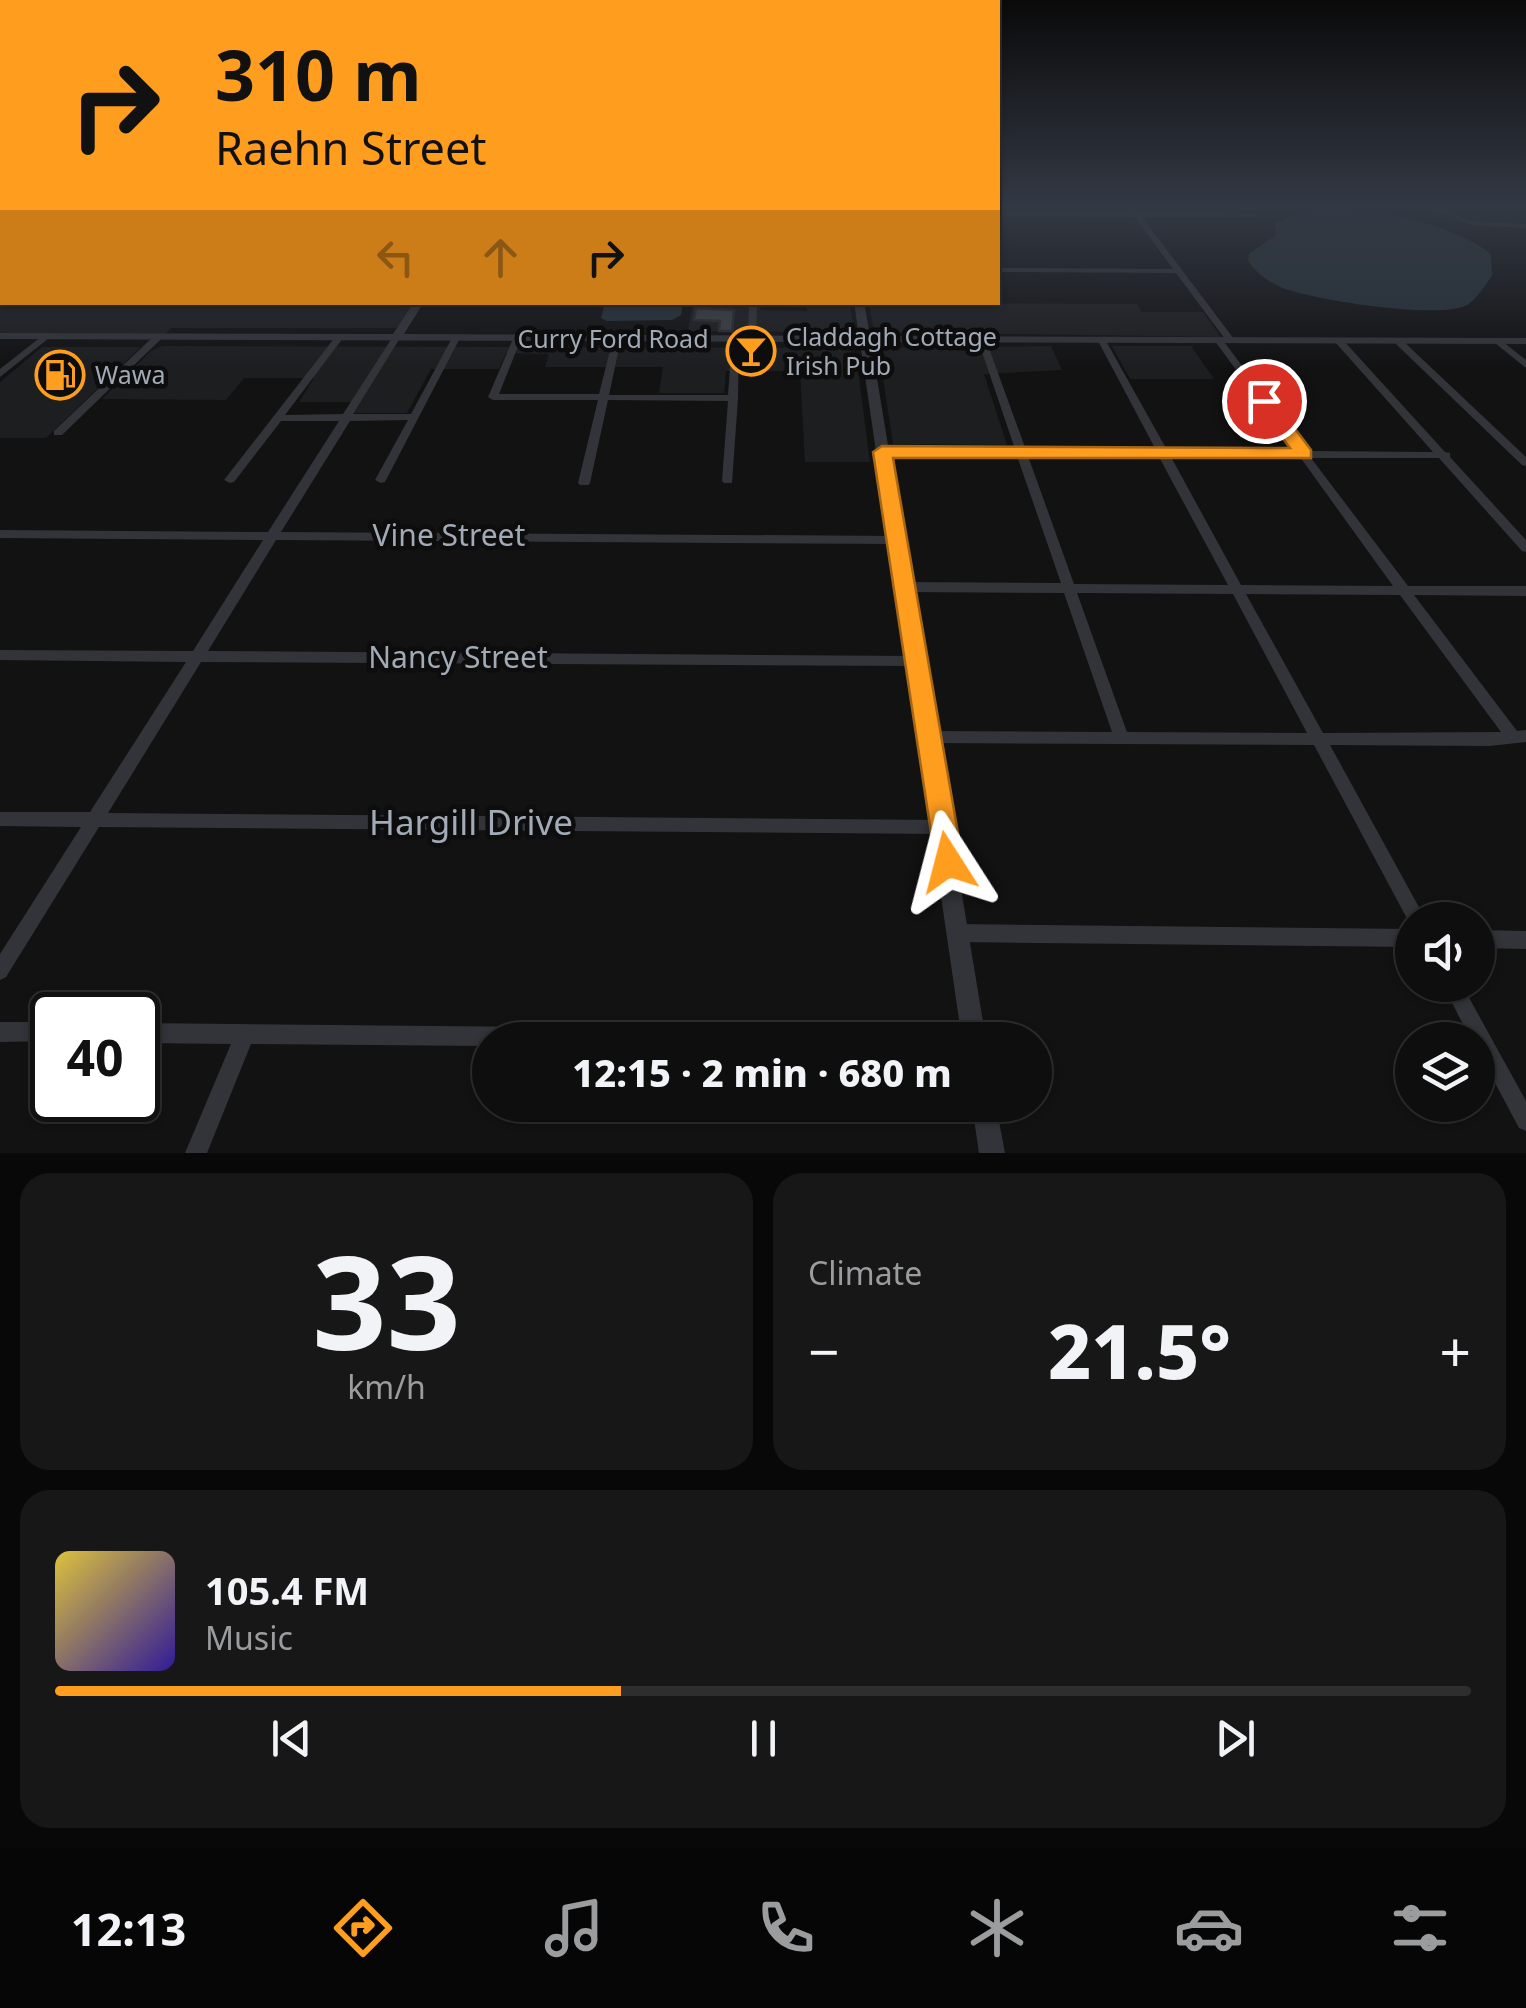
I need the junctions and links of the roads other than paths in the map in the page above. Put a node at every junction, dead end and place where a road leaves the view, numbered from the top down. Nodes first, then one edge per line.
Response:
1 (1172, 260) edge
2 (1000, 270) edge
3 (1180, 271) junction
4 (416, 305) edge
5 (753, 305) edge
6 (859, 305) edge
7 (0, 336) edge
8 (46, 336) junction
9 (158, 337) junction
10 (339, 338) junction
11 (396, 338) junction
12 (456, 338) junction
13 (516, 338) junction
14 (617, 339) junction
15 (736, 339) junction
16 (752, 339) junction
17 (865, 340) junction
18 (982, 340) junction
19 (1102, 341) junction
20 (1225, 341) junction
21 (1340, 342) junction
22 (1399, 342) junction
23 (1498, 342) junction
24 (1526, 342) edge
25 (1526, 365) edge
26 (0, 374) edge
27 (604, 397) junction
28 (733, 398) junction
29 (345, 417) junction
30 (415, 417) junction
31 (277, 418) junction
32 (58, 433) dead end
33 (882, 452) junction
34 (1021, 453) junction
35 (1163, 454) junction
36 (1304, 454) junction
37 (1446, 455) junction
38 (1526, 463) edge
39 (230, 480) dead end
40 (382, 480) dead end
41 (728, 480) dead end
42 (584, 482) dead end
43 (0, 534) edge
44 (270, 535) junction
45 (897, 540) junction
46 (1526, 548) edge
47 (904, 587) junction
48 (1068, 588) junction
49 (1238, 590) junction
50 (1405, 590) junction
51 (1526, 591) edge
52 (0, 654) edge
53 (194, 656) junction
54 (916, 661) junction
55 (1519, 736) edge
56 (928, 737) junction
57 (1122, 738) junction
58 (1317, 739) junction
59 (0, 819) edge
60 (94, 820) junction
61 (943, 826) junction
62 (1407, 902) edge
63 (959, 933) junction
64 (1395, 938) edge
65 (1495, 939) edge
66 (1526, 940) edge
67 (0, 971) edge
68 (1461, 1002) edge
69 (971, 1022) edge
70 (0, 1032) edge
71 (30, 1032) edge
72 (160, 1033) edge
73 (244, 1034) junction
74 (472, 1036) edge
75 (1526, 1121) edge
76 (987, 1122) edge
77 (196, 1153) edge
78 (992, 1153) edge

1 - 3 street
2 - 3 street
3 - 20 street
4 - 11 street
5 - 16 street
6 - 17 street
7 - 8 street, Curry Ford Road
8 - 9 street, Curry Ford Road
8 - 26 street
9 - 10 street, Curry Ford Road
9 - 32 street
10 - 11 street, Curry Ford Road
10 - 31 street
11 - 12 street, Curry Ford Road
11 - 29 street
12 - 13 street, Curry Ford Road
12 - 30 street
13 - 14 street, Curry Ford Road
13 - 27 street
14 - 15 street, Curry Ford Road
14 - 27 street
15 - 16 street, Curry Ford Road
15 - 28 street
16 - 17 street, Curry Ford Road
17 - 18 street, Curry Ford Road
17 - 33 street
18 - 19 street, Curry Ford Road
18 - 34 street
19 - 20 street, Curry Ford Road
19 - 35 street
20 - 21 street, Curry Ford Road
20 - 36 street
21 - 22 street, Curry Ford Road
21 - 37 street
22 - 23 street, Curry Ford Road
22 - 38 street
23 - 24 street, Curry Ford Road
23 - 25 street
27 - 28 street
27 - 42 street
28 - 41 street
29 - 30 street
29 - 31 street
29 - 44 street
30 - 40 street
31 - 39 street
33 - 34 street
33 - 45 street
34 - 35 street
34 - 48 street
35 - 36 street
35 - 49 street
36 - 37 street
36 - 50 street
37 - 46 street
43 - 44 street, Vine Street
44 - 45 street, Vine Street
44 - 53 street
45 - 47 street
47 - 48 street
47 - 54 street
48 - 49 street
48 - 57 street
49 - 50 street
49 - 58 street
50 - 51 street
50 - 55 street
52 - 53 street, Nancy Street
53 - 54 street, Nancy Street
53 - 60 street
54 - 56 street
55 - 58 street
56 - 57 street
56 - 61 street
57 - 58 street
58 - 62 street
59 - 60 street, Hargill Drive
60 - 61 street, Hargill Drive
60 - 67 street
61 - 63 street
63 - 64 street
63 - 69 street
65 - 66 street
68 - 75 street
70 - 71 street
72 - 73 street
73 - 74 street
73 - 77 street
76 - 78 street

